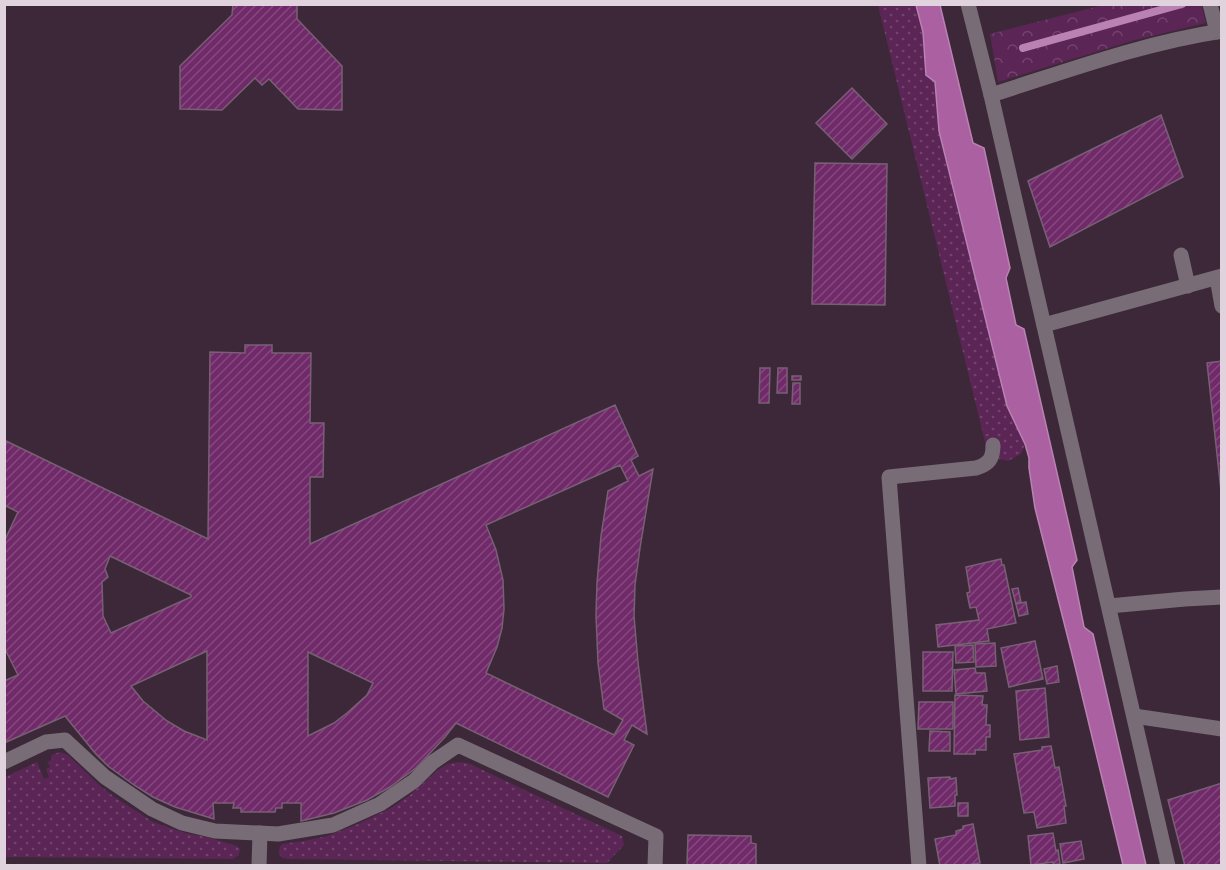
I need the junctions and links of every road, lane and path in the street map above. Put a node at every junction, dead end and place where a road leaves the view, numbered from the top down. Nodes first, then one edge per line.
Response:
1 (968, 4) edge
2 (1210, 4) edge
3 (1219, 32) edge
4 (991, 95) junction
5 (1181, 255) dead end
6 (1219, 277) edge
7 (1188, 286) junction
8 (1221, 306) edge
9 (1044, 325) junction
10 (993, 445) dead end
11 (1221, 597) edge
12 (1109, 606) junction
13 (1134, 716) junction
14 (1221, 729) edge
15 (4, 762) edge
16 (260, 833) junction
17 (259, 866) edge
18 (655, 866) edge
19 (919, 866) edge
20 (1168, 866) edge

1 - 4 street
2 - 3 street
3 - 4 street
4 - 9 street
5 - 7 street
6 - 7 street
6 - 8 street
7 - 9 street
9 - 12 street
10 - 19 street
11 - 12 street
12 - 13 street
13 - 14 street
13 - 20 street
15 - 16 street
16 - 17 street
16 - 18 street

